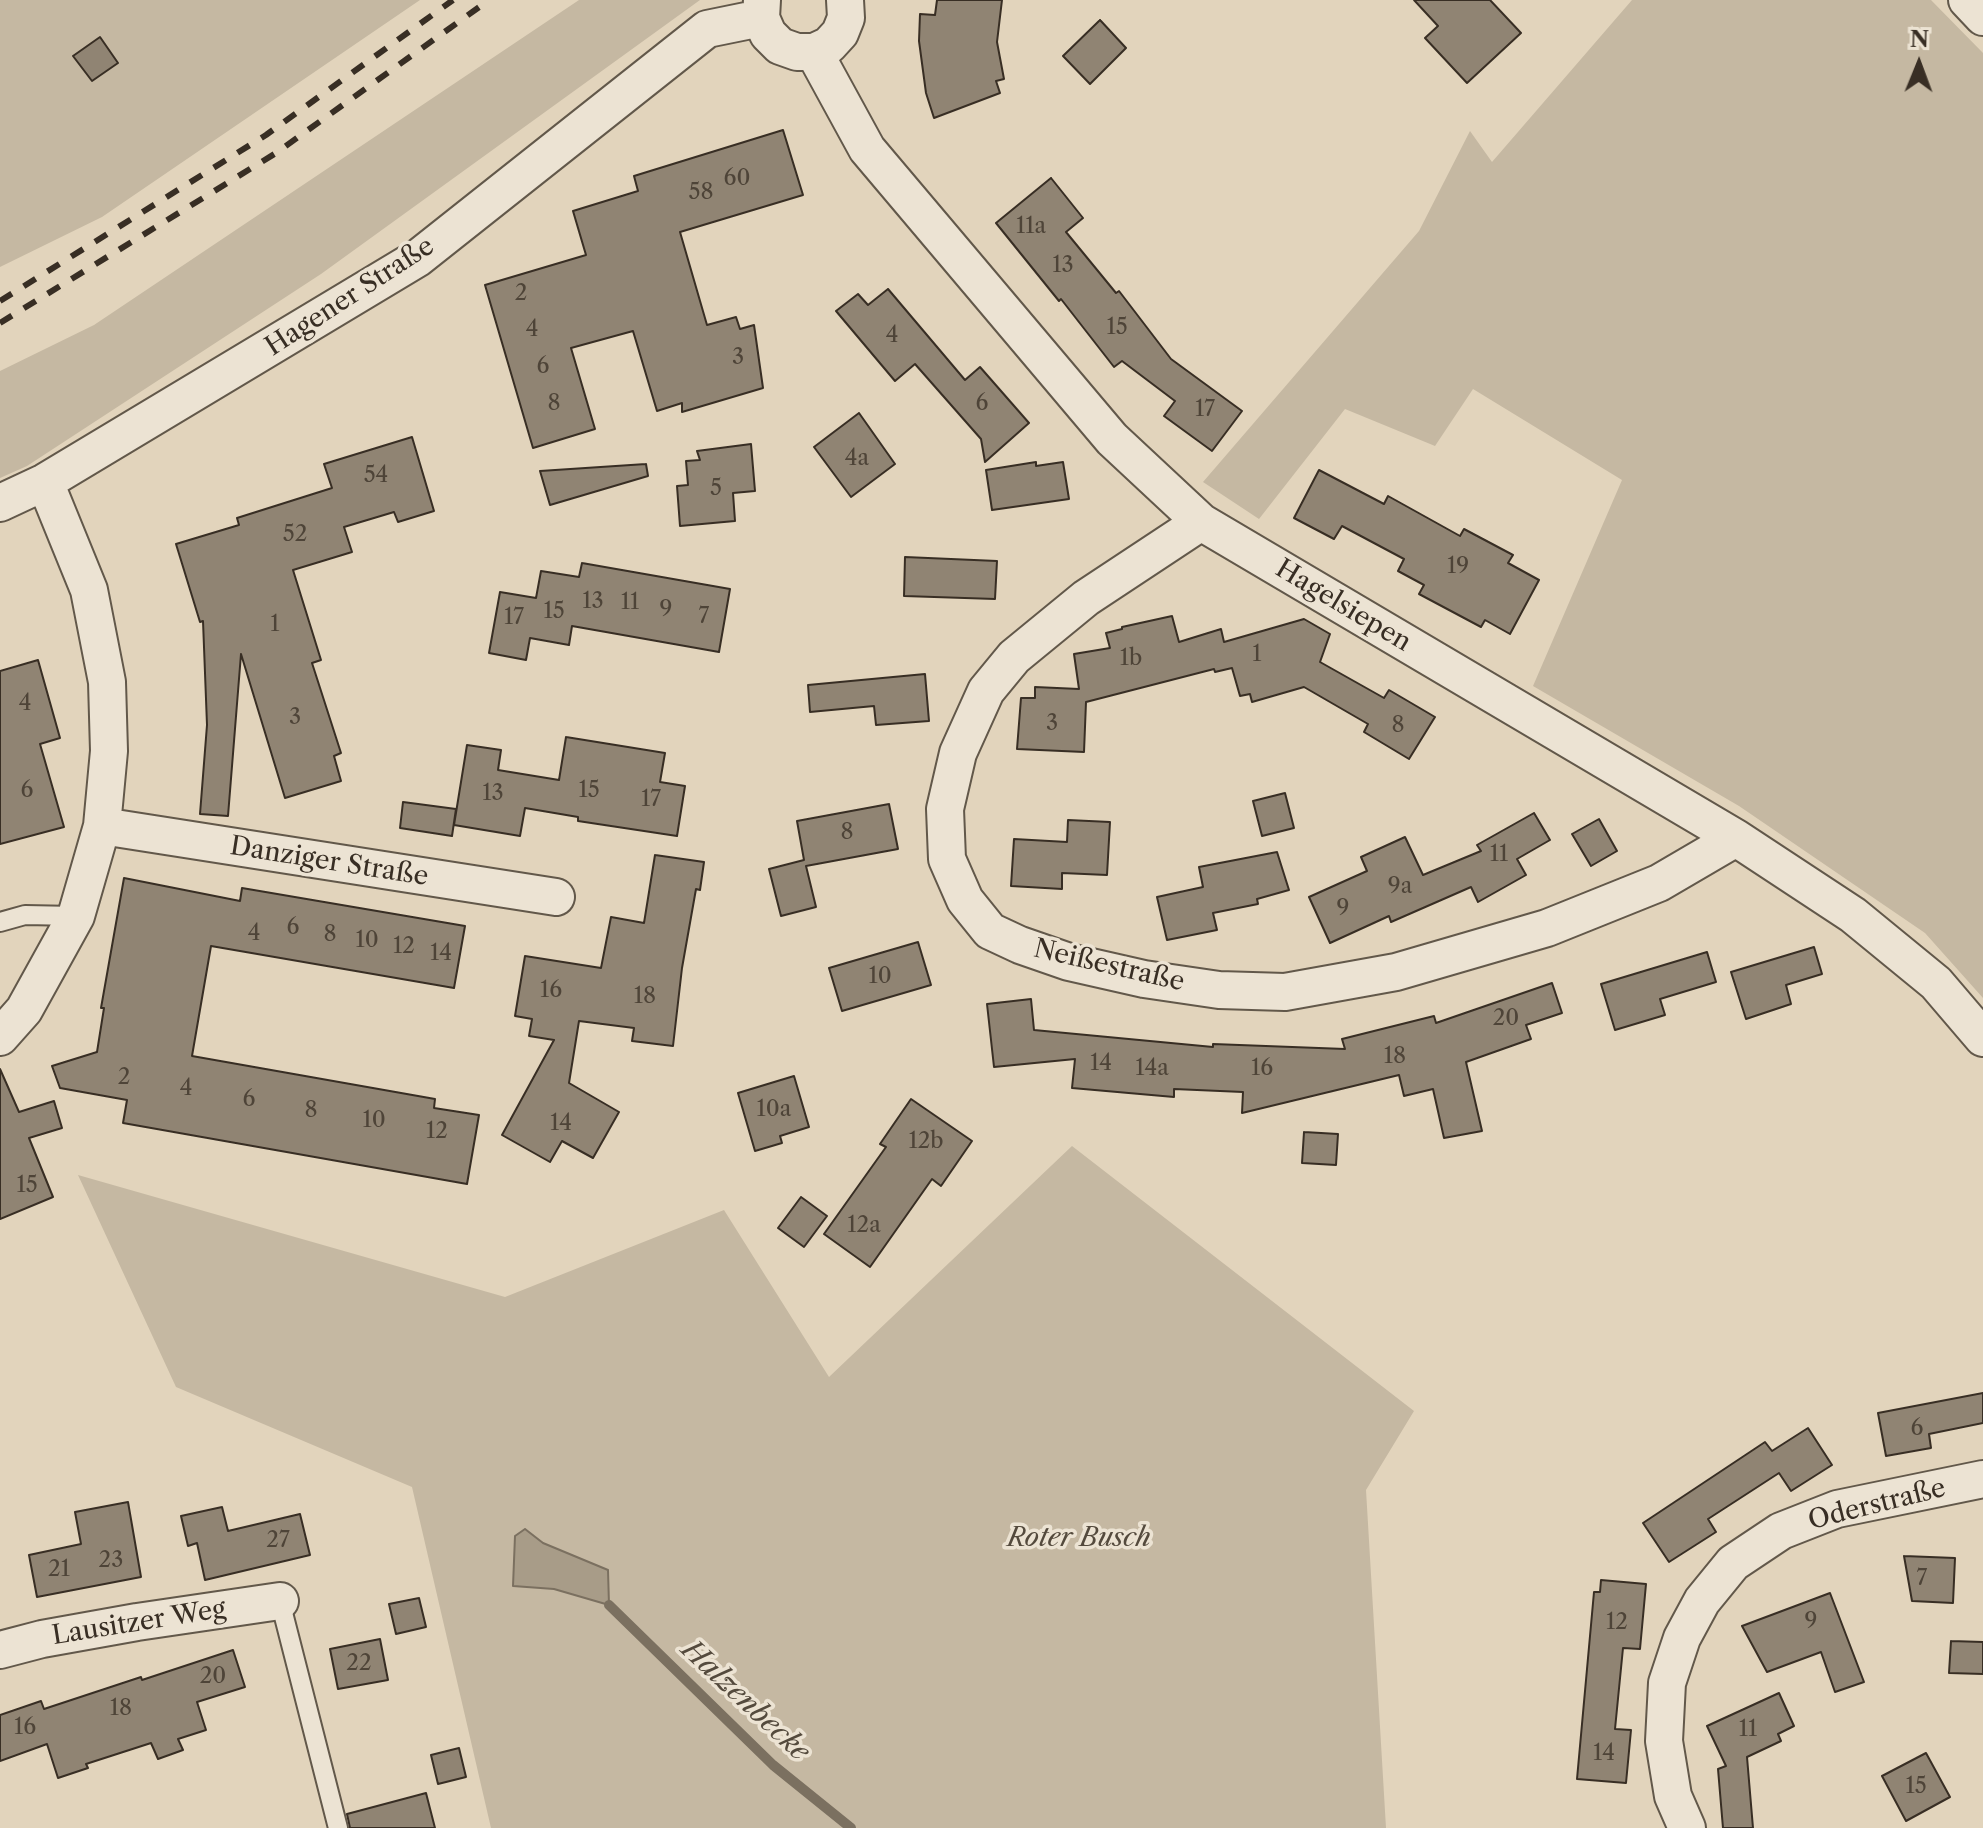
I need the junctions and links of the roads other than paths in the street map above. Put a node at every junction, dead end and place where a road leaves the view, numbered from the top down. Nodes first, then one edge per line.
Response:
1 (845, 0) edge
2 (1967, 0) edge
3 (762, 9) edge
4 (1983, 17) edge
5 (814, 52) junction
6 (45, 482) junction
7 (0, 503) edge
8 (1201, 522) junction
9 (102, 826) junction
10 (1736, 838) junction
11 (556, 897) dead end
12 (76, 916) junction
13 (0, 922) edge
14 (0, 1037) edge
15 (1983, 1038) edge
16 (1983, 1479) edge
17 (280, 1601) joint
18 (0, 1650) edge
19 (338, 1828) edge
20 (1687, 1828) edge

1 - 5 street
2 - 4 street
3 - 5 street
3 - 6 street, Hagener Straße
5 - 8 street, Hagelsiepen
6 - 7 street, Hagener Straße
6 - 9 street
8 - 10 street, Hagelsiepen
8 - 10 street, Neißestraße
9 - 11 street, Danziger Straße
9 - 12 street
10 - 15 street, Hagelsiepen
12 - 13 lane
12 - 14 street
16 - 20 street, Oderstraße
17 - 18 street, Lausitzer Weg
17 - 19 lane

